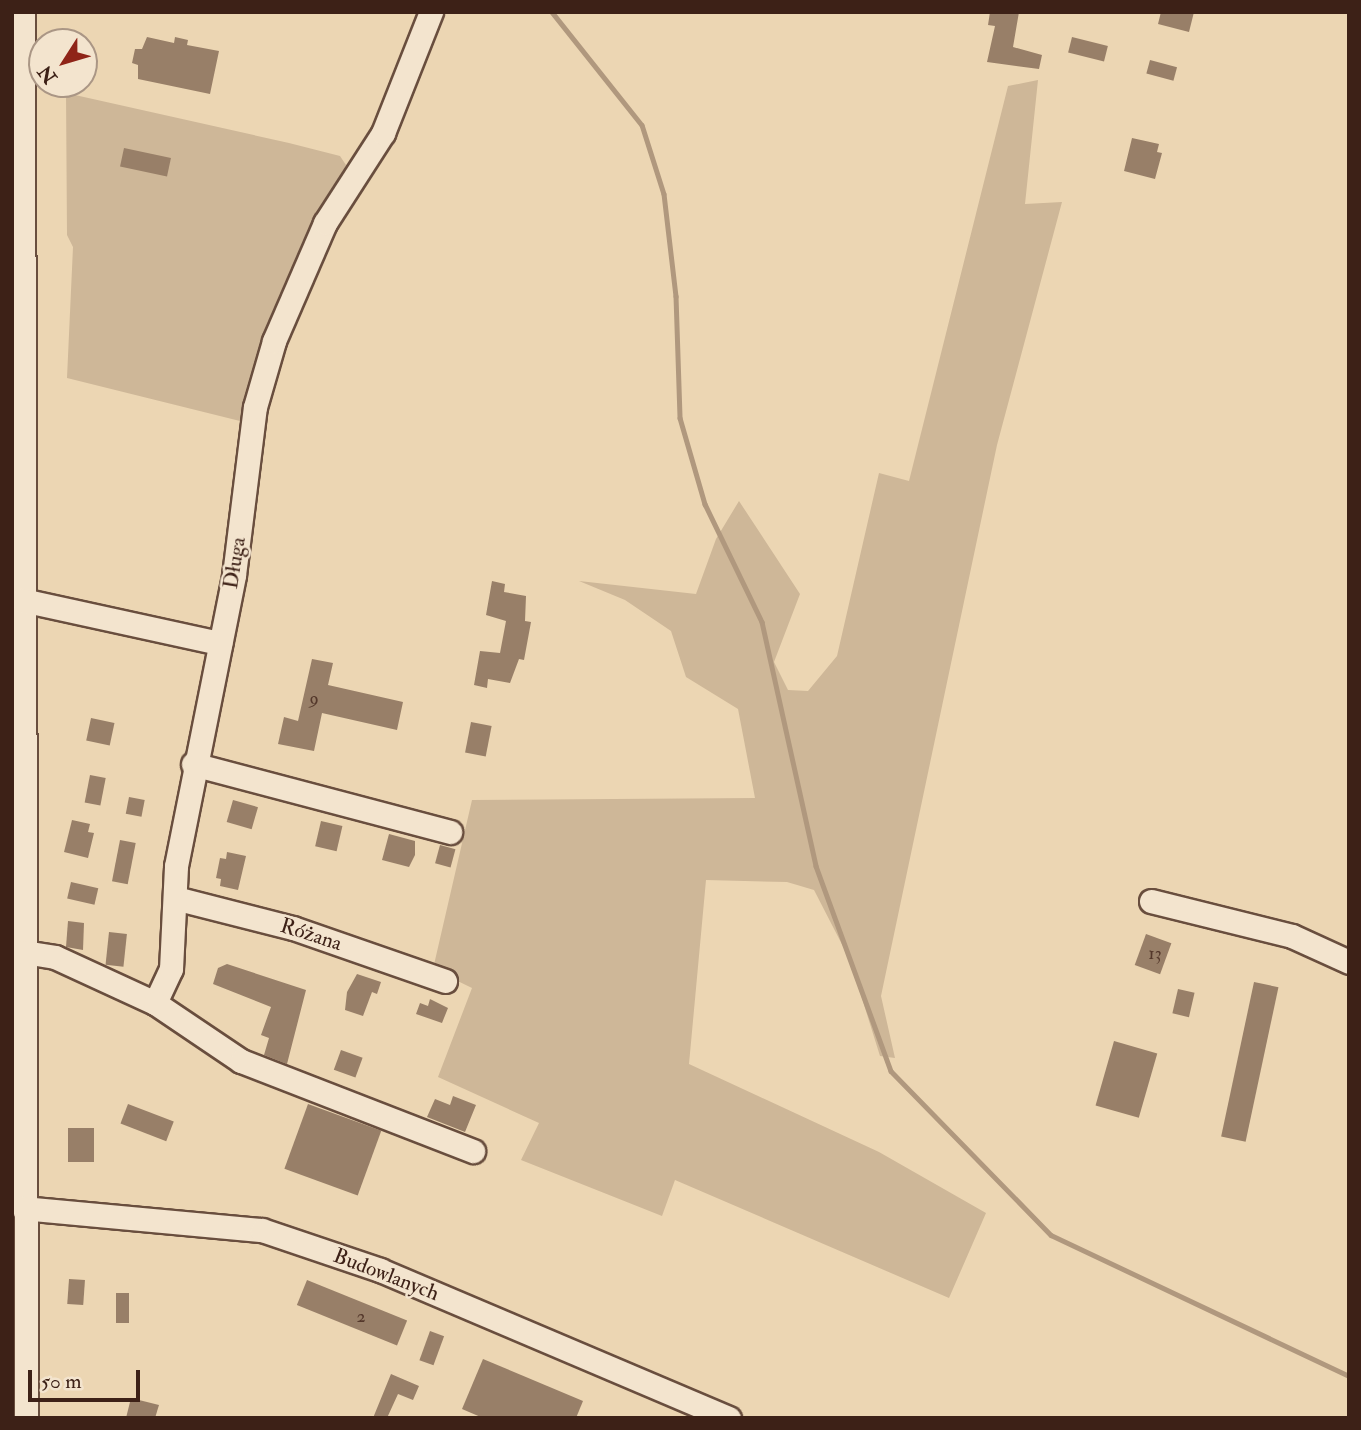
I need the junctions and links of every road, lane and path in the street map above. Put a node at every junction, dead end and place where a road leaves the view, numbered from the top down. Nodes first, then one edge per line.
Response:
1 (23, 12) edge
2 (430, 12) edge
3 (17, 444) edge
4 (22, 600) junction
5 (220, 643) junction
6 (193, 764) junction
7 (450, 832) dead end
8 (175, 898) junction
9 (1151, 901) dead end
10 (20, 945) edge
11 (1349, 962) edge
12 (445, 981) dead end
13 (155, 1003) junction
14 (473, 1151) dead end
15 (23, 1208) junction
16 (26, 1418) edge
17 (729, 1418) edge

1 - 3 street
2 - 5 street, Długa
3 - 4 street
4 - 5 street
4 - 10 street
5 - 6 street, Długa
6 - 7 street
6 - 8 street, Długa
8 - 12 street, Różana
8 - 13 street, Długa
9 - 11 street
10 - 13 street
10 - 15 street
13 - 14 street
15 - 16 street
15 - 17 street, Budowlanych

